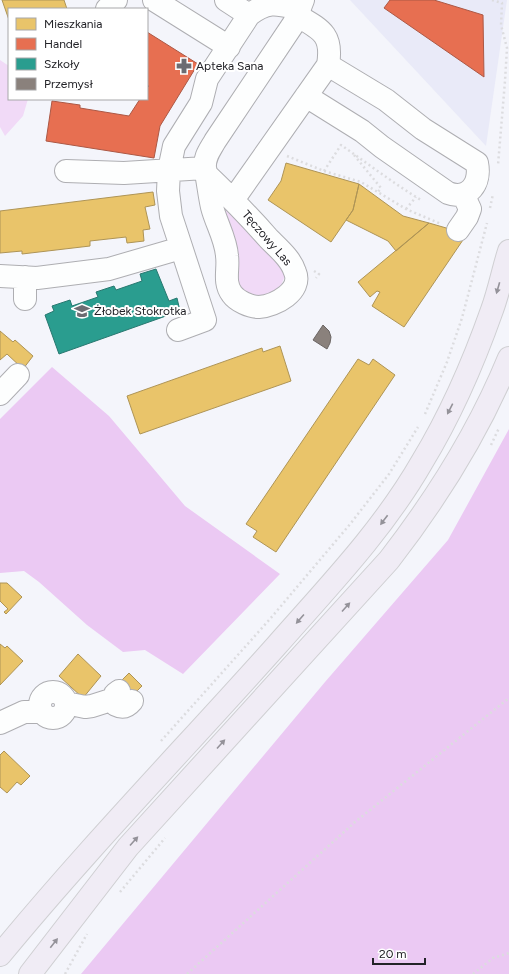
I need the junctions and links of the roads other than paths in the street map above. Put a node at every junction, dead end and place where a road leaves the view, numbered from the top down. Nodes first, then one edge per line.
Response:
1 (116, 0) edge
2 (154, 0) edge
3 (226, 0) edge
4 (109, 8) edge
5 (300, 8) edge
6 (249, 15) junction
7 (229, 47) junction
8 (328, 65) junction
9 (306, 96) junction
10 (66, 170) dead end
11 (169, 170) junction
12 (205, 171) junction
13 (463, 194) junction
14 (233, 200) junction
15 (451, 228) road end
16 (181, 248) junction
17 (509, 250) edge
18 (0, 276) edge
19 (25, 277) junction
20 (25, 299) dead end
21 (178, 330) dead end
22 (509, 358) edge
23 (18, 376) dead end
24 (0, 394) edge
25 (122, 697) dead end
26 (0, 723) edge
27 (0, 954) edge
28 (30, 974) edge

1 - 4 street
2 - 7 street
3 - 6 street
5 - 6 street
5 - 8 street
5 - 12 street, Tęczowy Las
6 - 7 street
7 - 11 street
8 - 9 street
8 - 13 street
9 - 13 street
9 - 14 street
10 - 11 street
11 - 12 street
11 - 16 street
12 - 14 street, Tęczowy Las
12 - 14 street, Tęczowy Las
13 - 15 street
16 - 19 street
16 - 21 street
17 -> 27 main road
18 - 19 street
19 - 20 street
28 -> 22 main road
23 - 24 street
25 - 26 street

